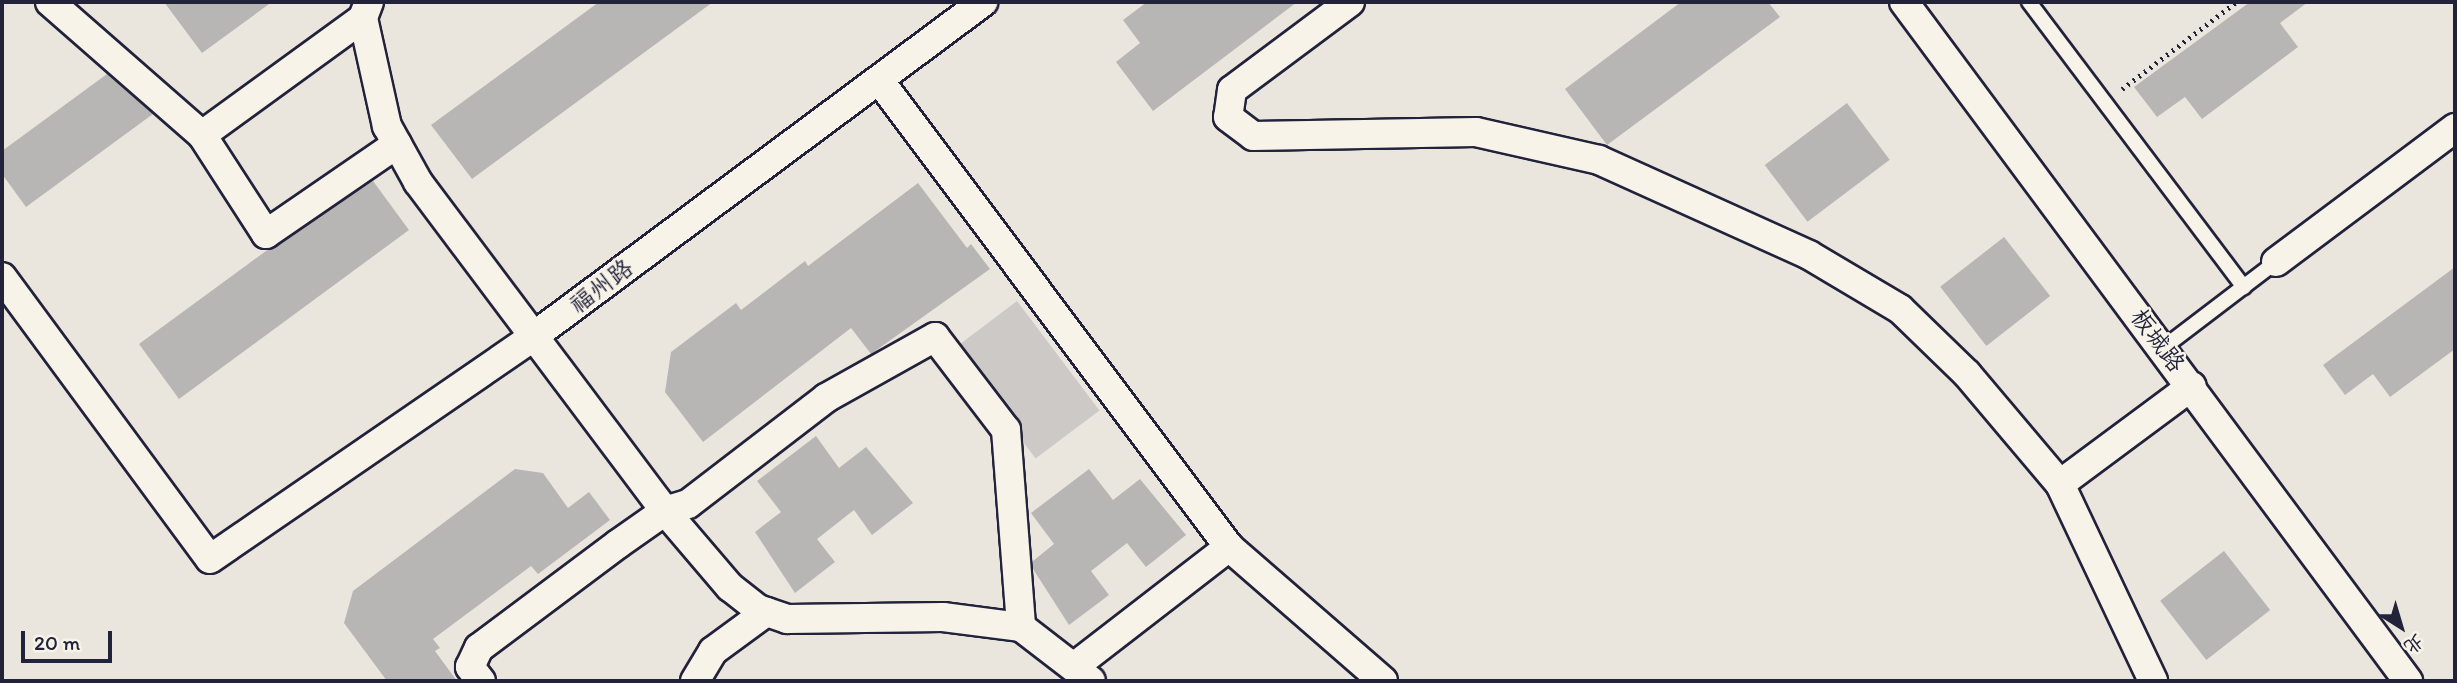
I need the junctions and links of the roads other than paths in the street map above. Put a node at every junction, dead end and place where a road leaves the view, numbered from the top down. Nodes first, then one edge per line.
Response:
1 (50, 2) edge
2 (983, 2) edge
3 (1350, 2) edge
4 (1904, 2) edge
5 (2029, 2) edge
6 (366, 10) edge
7 (879, 80) junction
8 (2455, 128) edge
9 (202, 135) junction
10 (397, 144) junction
11 (2276, 262) joint
12 (2, 277) edge
13 (2244, 286) junction
14 (534, 336) junction
15 (2164, 348) junction
16 (2192, 386) junction
17 (2060, 484) junction
18 (665, 511) junction
19 (1229, 547) junction
20 (766, 612) junction
21 (1021, 627) junction
22 (1083, 674) edge
23 (481, 681) edge
24 (695, 681) edge
25 (1383, 681) edge
26 (2153, 681) edge
27 (2408, 681) edge

1 - 9 street
2 - 7 street, 福州路
3 - 17 street
4 - 15 street, 板城路
5 - 13 lane
6 - 9 street
6 - 10 street
7 - 14 street, 福州路
7 - 19 street
8 - 11 street
9 - 10 street
10 - 14 street
11 - 13 lane
12 - 14 street, 福州路
13 - 15 lane
14 - 18 street
15 - 16 street, 板城路
16 - 17 street
16 - 27 street, 板城路
17 - 26 street
18 - 20 street
18 - 21 street
18 - 23 street
19 - 22 street
19 - 25 street
20 - 21 street
20 - 24 street
21 - 22 street

